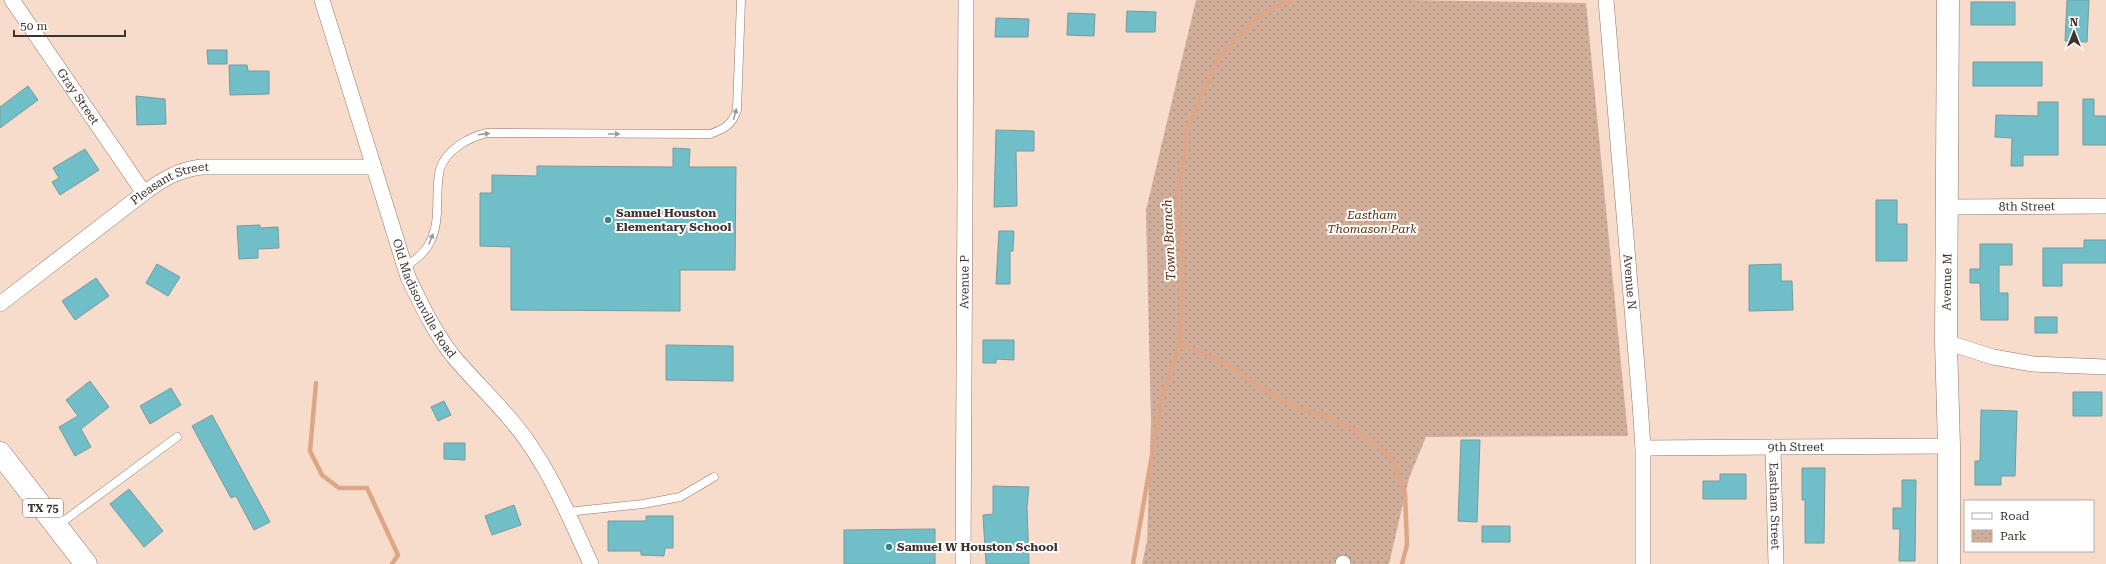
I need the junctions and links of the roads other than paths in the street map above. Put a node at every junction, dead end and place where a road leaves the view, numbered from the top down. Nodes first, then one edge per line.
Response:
1 (12, 0) edge
2 (322, 0) edge
3 (741, 0) edge
4 (966, 0) edge
5 (1606, 0) edge
6 (1948, 0) edge
7 (374, 168) junction
8 (144, 193) junction
9 (2106, 206) edge
10 (1948, 207) junction
11 (405, 267) junction
12 (0, 304) edge
13 (1946, 342) junction
14 (2106, 367) edge
15 (177, 437) dead end
16 (1949, 446) junction
17 (1773, 447) junction
18 (1643, 448) junction
19 (0, 453) edge
20 (714, 477) dead end
21 (567, 512) junction
22 (57, 527) junction
23 (86, 564) edge
24 (591, 564) edge
25 (963, 564) edge
26 (1643, 564) edge
27 (1776, 564) edge
28 (1949, 564) edge

1 - 8 street, Gray Street
2 - 7 street, Old Madisonville Road
11 -> 3 lane
4 - 25 street, Avenue P
5 - 18 street, Avenue N
6 - 10 main road, Avenue M
7 - 8 street, Pleasant Street
7 - 11 street, Old Madisonville Road
8 - 12 street, Pleasant Street
9 - 10 street, 8th Street
10 - 13 main road, Avenue M
11 - 21 street, Old Madisonville Road
13 - 14 street
13 - 16 main road, Avenue M
15 - 22 lane
16 - 17 street, 9th Street
16 - 28 main road, Avenue M
17 - 18 street, 9th Street
17 - 27 street, Eastham Street
18 - 26 street, Avenue N
19 - 22 main road, TX 75
20 - 21 lane
21 - 24 street, Old Madisonville Road
22 - 23 main road, TX 75

